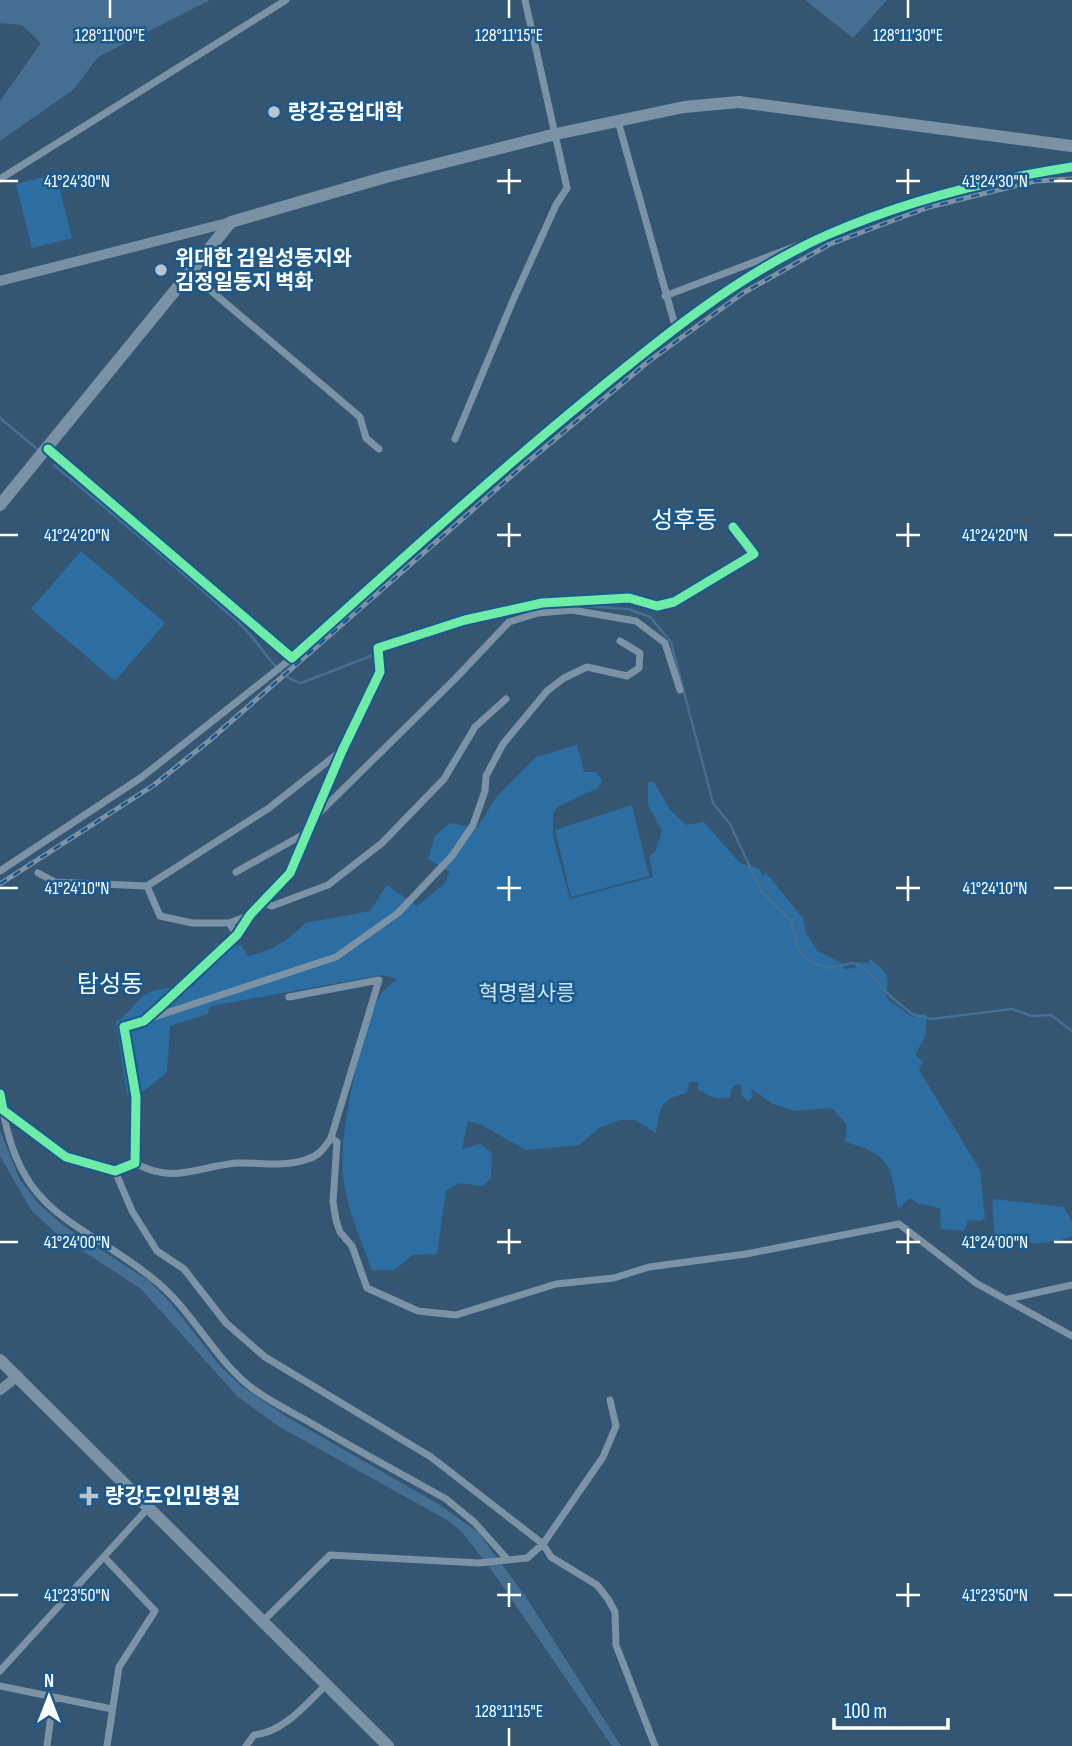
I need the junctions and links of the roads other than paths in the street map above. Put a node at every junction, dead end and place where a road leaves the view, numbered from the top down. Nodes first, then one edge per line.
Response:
1 (286, 0) edge
2 (525, 0) edge
3 (618, 121) junction
4 (555, 134) junction
5 (1072, 146) edge
6 (1072, 167) edge
7 (0, 179) edge
8 (231, 222) junction
9 (827, 235) junction
10 (190, 273) junction
11 (0, 281) edge
12 (665, 296) junction
13 (676, 329) junction
14 (455, 439) dead end
15 (48, 449) junction
16 (379, 449) dead end
17 (0, 505) edge
18 (733, 527) dead end
19 (620, 641) dead end
20 (379, 652) joint
21 (292, 658) junction
22 (680, 690) dead end
23 (506, 699) dead end
24 (342, 751) junction
25 (313, 819) junction
26 (307, 832) junction
27 (0, 871) edge
28 (236, 872) dead end
29 (38, 873) dead end
30 (148, 886) junction
31 (263, 903) junction
32 (250, 915) junction
33 (229, 923) junction
34 (237, 935) junction
35 (289, 997) dead end
36 (144, 1021) junction
37 (0, 1094) edge
38 (3, 1110) junction
39 (331, 1138) junction
40 (135, 1163) junction
41 (115, 1171) junction
42 (1072, 1285) edge
43 (1006, 1300) junction
44 (1072, 1336) edge
45 (0, 1360) edge
46 (18, 1376) junction
47 (0, 1390) edge
48 (610, 1400) dead end
49 (149, 1507) junction
50 (543, 1544) junction
51 (105, 1558) junction
52 (506, 1561) junction
53 (263, 1621) junction
54 (0, 1671) edge
55 (326, 1685) junction
56 (0, 1686) edge
57 (54, 1700) junction
58 (112, 1709) junction
59 (47, 1746) edge
60 (107, 1746) edge
61 (246, 1746) edge
62 (388, 1746) edge
63 (655, 1746) edge

1 - 7 street
2 - 4 street
3 - 4 main road
3 - 5 main road
3 - 12 street
4 - 8 main road
4 - 14 street
6 - 9 street
8 - 10 main road
8 - 11 street
9 - 12 street
9 - 13 street
10 - 15 main road
10 - 16 street
12 - 13 street
13 - 21 street
15 - 17 main road
15 - 21 street
18 - 20 street
19 - 36 street
20 - 24 street
21 - 27 street
22 - 25 street
23 - 31 street
24 - 25 street
24 - 30 street
25 - 26 street
26 - 28 street
26 - 31 street
29 - 30 street
30 - 33 street
31 - 32 street
32 - 33 street
32 - 34 street
33 - 34 street
34 - 36 street
35 - 39 street
36 - 40 street
37 - 38 street
38 - 41 street
38 - 52 street
39 - 40 street
39 - 43 street
40 - 41 street
41 - 50 street
42 - 43 street
43 - 44 street
45 - 46 main road
46 - 47 street
46 - 49 main road
48 - 50 street
49 - 51 street
49 - 53 main road
50 - 52 street
50 - 63 street
51 - 54 street
51 - 58 street
52 - 53 street
53 - 55 main road
55 - 61 street
55 - 62 main road
56 - 57 street
57 - 58 street
57 - 59 street
58 - 60 street

